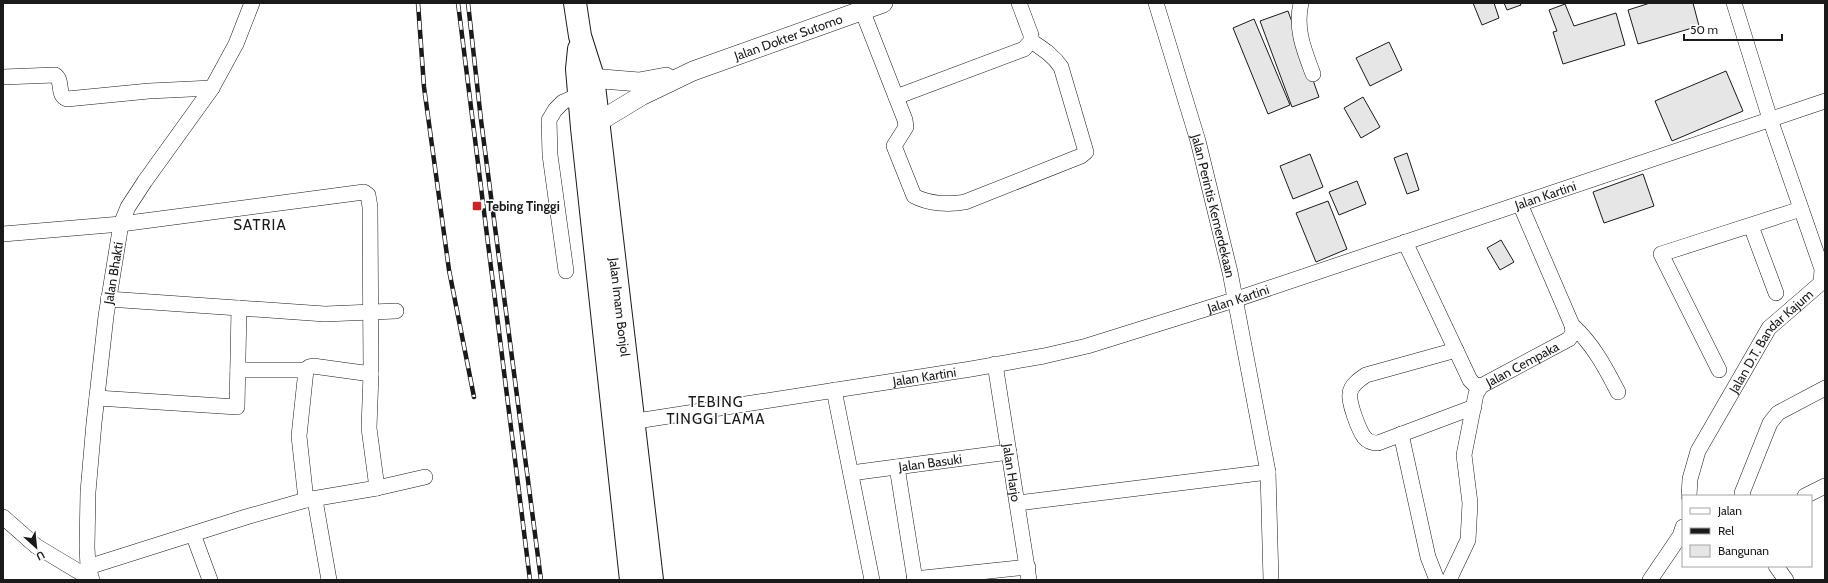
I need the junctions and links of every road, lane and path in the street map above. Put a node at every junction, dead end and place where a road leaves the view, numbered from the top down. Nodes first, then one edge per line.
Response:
1 (252, 3) edge
2 (575, 3) edge
3 (883, 3) edge
4 (1019, 3) edge
5 (1156, 3) edge
6 (1301, 3) edge
7 (1734, 3) edge
8 (852, 9) edge
9 (1031, 41) junction
10 (693, 71) junction
11 (1313, 74) dead end
12 (3, 77) edge
13 (583, 83) junction
14 (212, 88) junction
15 (896, 97) junction
16 (1825, 101) edge
17 (1770, 120) junction
18 (590, 125) junction
19 (1520, 204) junction
20 (1801, 209) junction
21 (121, 224) junction
22 (1750, 226) junction
23 (3, 234) edge
24 (1405, 242) junction
25 (566, 271) dead end
26 (1776, 293) dead end
27 (108, 299) junction
28 (1234, 300) junction
29 (239, 308) junction
30 (396, 310) dead end
31 (370, 312) junction
32 (1572, 325) junction
33 (1456, 350) junction
34 (995, 364) junction
35 (238, 370) junction
36 (306, 370) junction
37 (1719, 370) dead end
38 (371, 374) junction
39 (1825, 378) edge
40 (1481, 386) junction
41 (1825, 388) edge
42 (834, 390) junction
43 (1618, 392) dead end
44 (97, 398) junction
45 (1474, 407) junction
46 (1778, 413) junction
47 (624, 423) junction
48 (1401, 434) junction
49 (1009, 452) junction
50 (897, 467) junction
51 (1268, 472) junction
52 (851, 473) junction
53 (425, 478) dead end
54 (1825, 486) edge
55 (377, 488) junction
56 (1688, 495) edge
57 (1743, 495) edge
58 (1807, 495) edge
59 (310, 500) junction
60 (1018, 503) junction
61 (3, 517) edge
62 (1682, 530) edge
63 (193, 534) junction
64 (1777, 567) edge
65 (1029, 573) edge
66 (90, 575) edge
67 (915, 579) edge
68 (210, 580) edge
69 (329, 580) edge
70 (631, 580) edge
71 (652, 580) edge
72 (872, 580) edge
73 (1271, 580) edge
74 (1437, 580) edge
75 (1449, 580) edge
76 (1650, 580) edge
77 (1786, 580) edge

1 - 14 street, Jalan Bhakti
2 - 13 highway, Jalan Imam Bonjol
3 - 8 main road, Jalan Dokter Sutomo
4 - 9 street
5 - 28 street, Jalan Perintis Kemerdekaan
6 - 11 street
7 - 17 street, Jalan D.T. Bandar Kajum
8 - 10 main road, Jalan Dokter Sutomo
8 - 15 street
9 - 15 street
9 - 15 street
10 - 13 main road, Jalan Dokter Sutomo
10 - 18 main road, Jalan Dokter Sutomo
12 - 14 street
13 - 18 highway, Jalan Imam Bonjol
13 - 25 street
14 - 21 street, Jalan Bhakti
16 - 17 street, Jalan Kartini
17 - 19 street, Jalan Kartini
17 - 20 street, Jalan D.T. Bandar Kajum
18 - 47 highway, Jalan Imam Bonjol
19 - 24 street, Jalan Kartini
19 - 32 street
20 - 22 street
20 - 56 street, Jalan D.T. Bandar Kajum
21 - 23 street
21 - 27 street, Jalan Bhakti
21 - 31 street
22 - 26 street
22 - 37 street
24 - 28 street, Jalan Kartini
24 - 33 street
27 - 29 street
27 - 44 street, Jalan Bhakti
28 - 34 street, Jalan Kartini
28 - 51 street, Jalan Perintis Kemerdekaan
29 - 31 street
29 - 35 street
30 - 31 street
31 - 38 street
32 - 40 street, Jalan Cempaka
32 - 43 street
33 - 40 street
33 - 48 street
34 - 42 street, Jalan Kartini
34 - 49 street, Jalan Harjo
35 - 36 street
35 - 44 street
36 - 38 street
36 - 59 street
38 - 55 street
39 - 46 street
40 - 45 street, Jalan Cempaka
41 - 46 street
42 - 47 street, Jalan Kartini
42 - 52 street
44 - 66 street, Jalan Bhakti
45 - 48 street
45 - 75 street, Jalan Cempaka
46 - 57 street
47 - 70 highway, Jalan Imam Bonjol
47 - 71 highway, Jalan Imam Bonjol
48 - 74 street
49 - 50 street, Jalan Basuki
49 - 60 street, Jalan Harjo
50 - 52 street, Jalan Basuki
50 - 67 street
51 - 60 street
51 - 73 street, Jalan Perintis Kemerdekaan
52 - 72 street
53 - 55 street
54 - 58 street
55 - 59 street
59 - 63 street
59 - 69 street
60 - 65 street, Jalan Harjo
61 - 66 street
62 - 76 street
63 - 66 street
63 - 68 street
64 - 77 street
65 - 67 street

